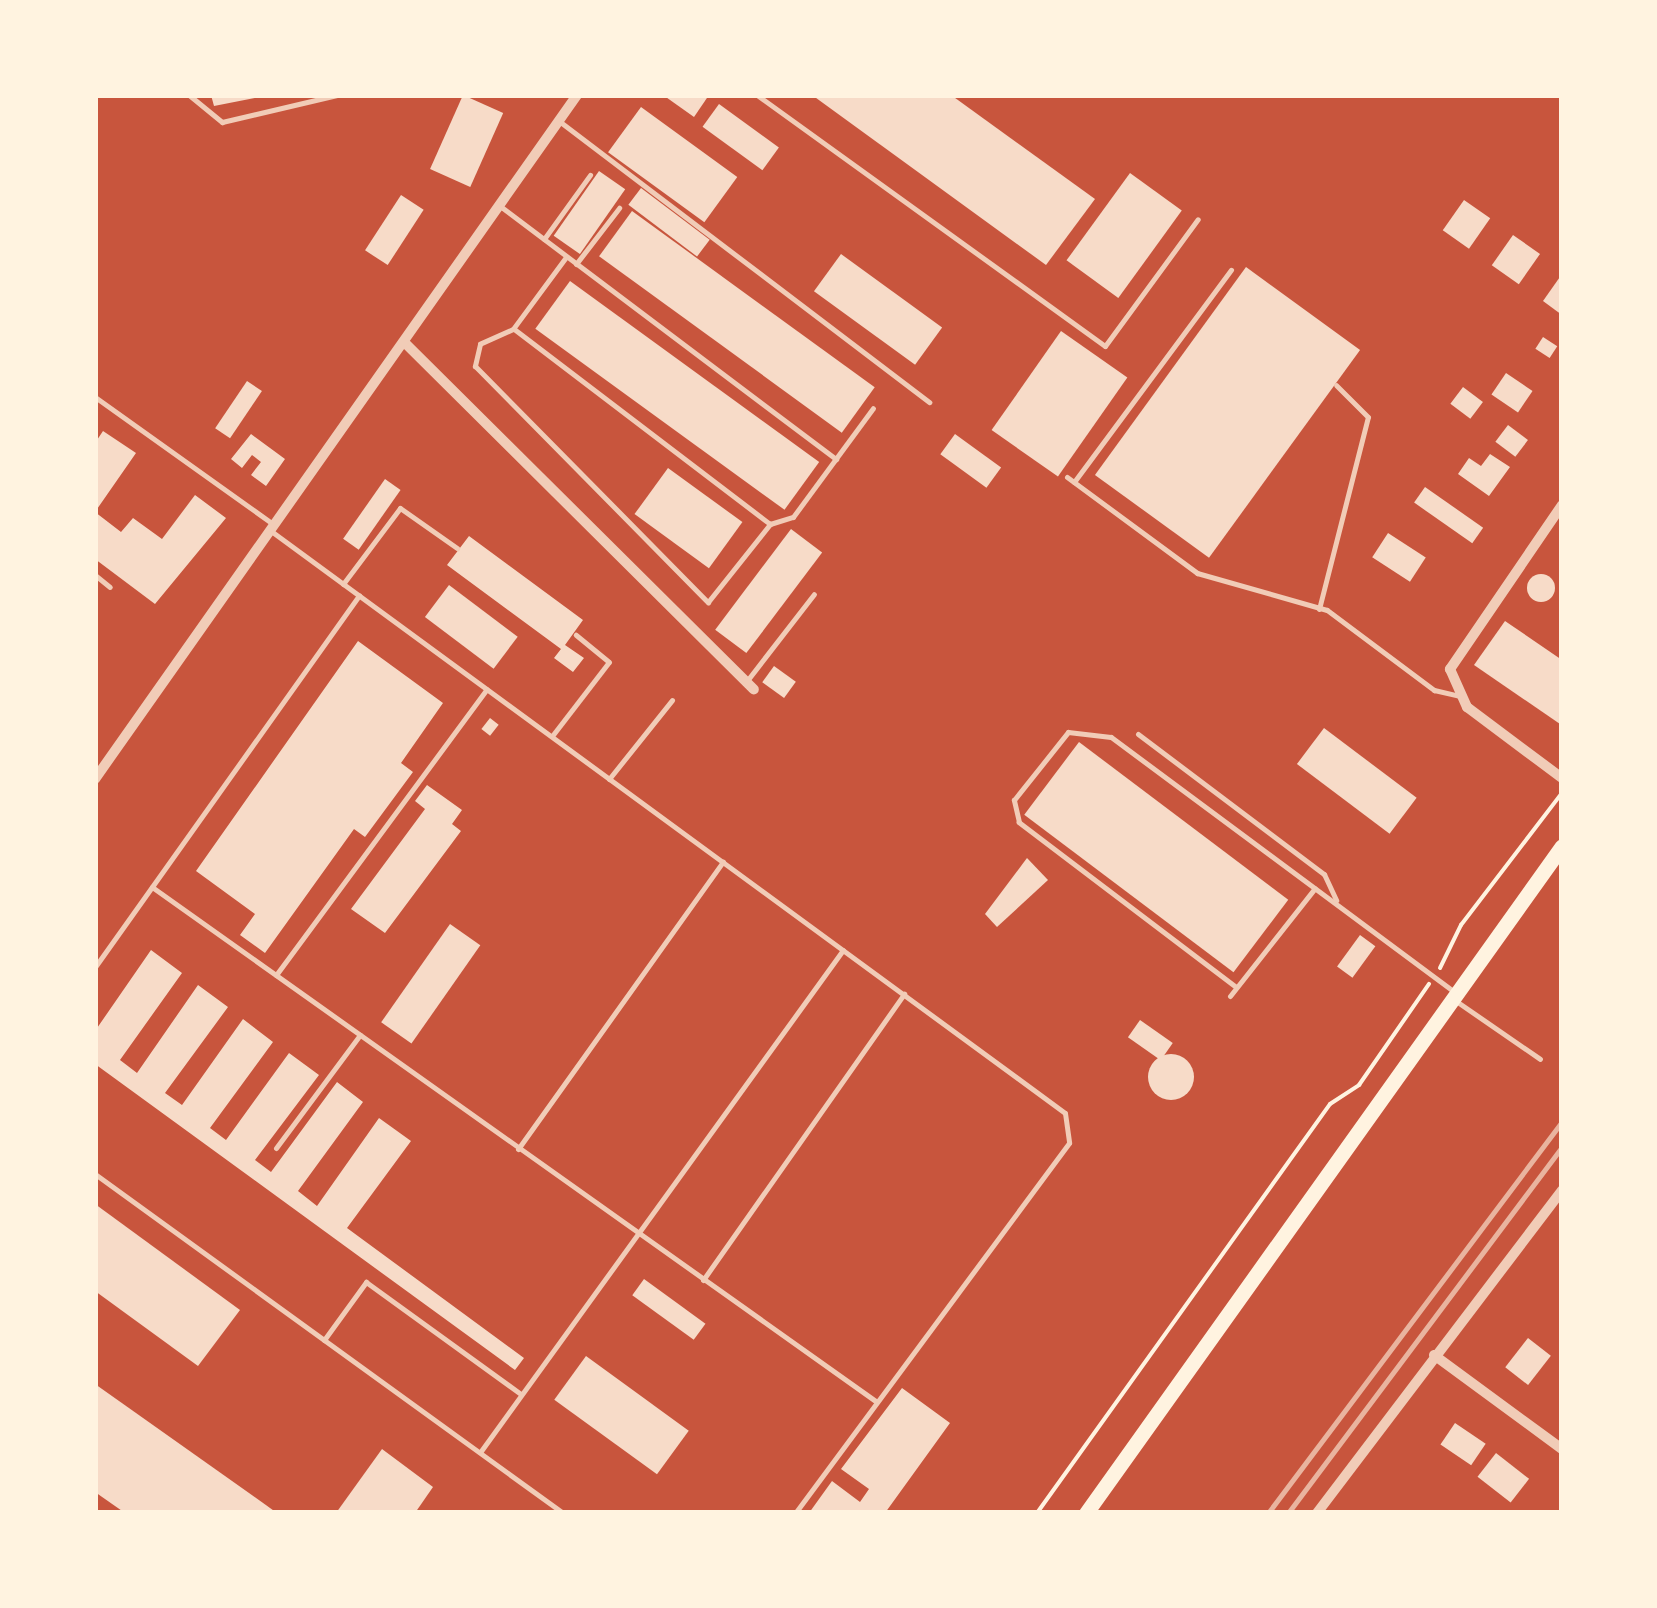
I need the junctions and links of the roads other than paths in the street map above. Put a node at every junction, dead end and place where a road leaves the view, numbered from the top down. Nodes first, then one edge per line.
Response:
1 (190, 95) edge
2 (338, 95) edge
3 (577, 95) edge
4 (759, 96) edge
5 (559, 120) junction
6 (590, 175) dead end
7 (500, 206) junction
8 (619, 208) dead end
9 (1198, 219) dead end
10 (544, 239) junction
11 (566, 257) junction
12 (576, 264) junction
13 (1231, 270) dead end
14 (512, 329) junction
15 (404, 342) junction
16 (1336, 385) dead end
17 (96, 399) edge
18 (929, 402) dead end
19 (872, 408) dead end
20 (836, 458) junction
21 (1066, 477) dead end
22 (1074, 482) junction
23 (1562, 505) edge
24 (770, 524) junction
25 (271, 527) junction
26 (457, 548) dead end
27 (95, 575) edge
28 (343, 584) junction
29 (110, 587) dead end
30 (814, 594) dead end
31 (359, 595) junction
32 (1319, 609) junction
33 (576, 635) dead end
34 (750, 686) joint
35 (487, 689) junction
36 (1460, 696) junction
37 (672, 700) dead end
38 (1138, 734) dead end
39 (552, 736) junction
40 (609, 778) junction
41 (1562, 778) edge
42 (95, 779) edge
43 (1562, 846) edge
44 (723, 862) junction
45 (152, 887) junction
46 (1316, 887) junction
47 (1337, 902) junction
48 (843, 950) junction
49 (95, 968) edge
50 (276, 974) junction
51 (1236, 987) junction
52 (904, 994) junction
53 (1230, 996) dead end
54 (1455, 996) junction
55 (360, 1035) junction
56 (1540, 1059) dead end
57 (276, 1148) dead end
58 (518, 1148) junction
59 (95, 1174) edge
60 (1562, 1190) edge
61 (638, 1234) junction
62 (703, 1280) junction
63 (324, 1340) junction
64 (1434, 1355) junction
65 (522, 1394) junction
66 (877, 1402) junction
67 (1562, 1449) edge
68 (481, 1451) junction
69 (563, 1513) edge
70 (795, 1513) edge
71 (1086, 1513) edge
72 (1317, 1513) edge

1 - 2 lane
3 - 5 street
4 - 9 lane
5 - 7 street
5 - 18 lane
6 - 10 lane
7 - 10 lane
7 - 15 street
8 - 12 lane
10 - 11 lane
11 - 12 lane
11 - 14 lane
12 - 20 lane
13 - 22 lane
14 - 24 lane
14 - 24 lane
15 - 25 street
15 - 34 street
16 - 32 lane
17 - 25 lane
19 - 20 lane
20 - 24 lane
21 - 22 lane
22 - 32 lane
23 - 36 street
25 - 28 lane
25 - 42 street
26 - 28 lane
27 - 29 lane
28 - 31 lane
30 - 34 lane
31 - 35 lane
31 - 45 lane
32 - 36 lane
33 - 39 lane
35 - 39 lane
35 - 50 lane
36 - 41 street
37 - 40 lane
38 - 47 lane
39 - 40 lane
40 - 44 lane
43 - 54 main road
44 - 48 lane
44 - 58 lane
45 - 49 lane
45 - 50 lane
46 - 47 lane
46 - 51 lane
46 - 51 lane
47 - 54 lane
48 - 52 lane
48 - 61 lane
50 - 55 lane
51 - 53 lane
52 - 62 lane
52 - 66 lane
54 - 56 lane
54 - 71 main road
55 - 57 lane
55 - 58 lane
58 - 61 lane
59 - 63 lane
60 - 64 street
61 - 62 lane
61 - 65 lane
62 - 66 lane
63 - 65 lane
63 - 68 lane
64 - 67 street
64 - 72 street
65 - 68 lane
66 - 70 lane
68 - 69 lane

